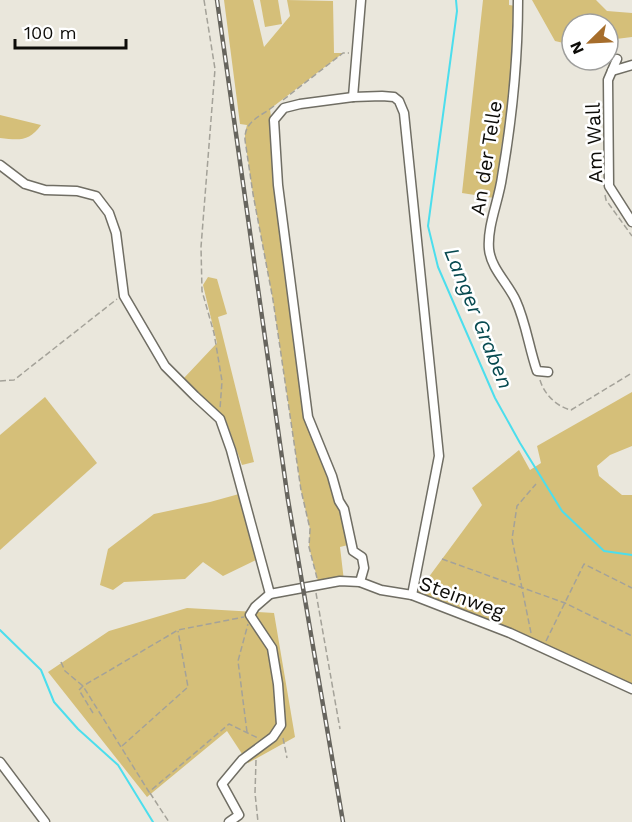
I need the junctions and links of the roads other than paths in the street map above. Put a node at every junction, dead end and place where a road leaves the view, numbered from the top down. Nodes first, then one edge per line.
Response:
1 (361, 0) edge
2 (518, 0) edge
3 (612, 72) edge
4 (353, 97) junction
5 (0, 165) edge
6 (632, 222) edge
7 (548, 372) dead end
8 (360, 582) junction
9 (270, 594) junction
10 (412, 595) junction
11 (632, 689) edge
12 (0, 762) edge
13 (45, 822) edge
14 (229, 822) edge

1 - 4 street
2 - 7 street, An der Telle
3 - 6 street, Am Wall
4 - 8 street
4 - 10 street
5 - 9 street
8 - 9 street, Steinweg
8 - 10 street, Steinweg
9 - 14 street
10 - 11 street, Steinweg
12 - 13 street

